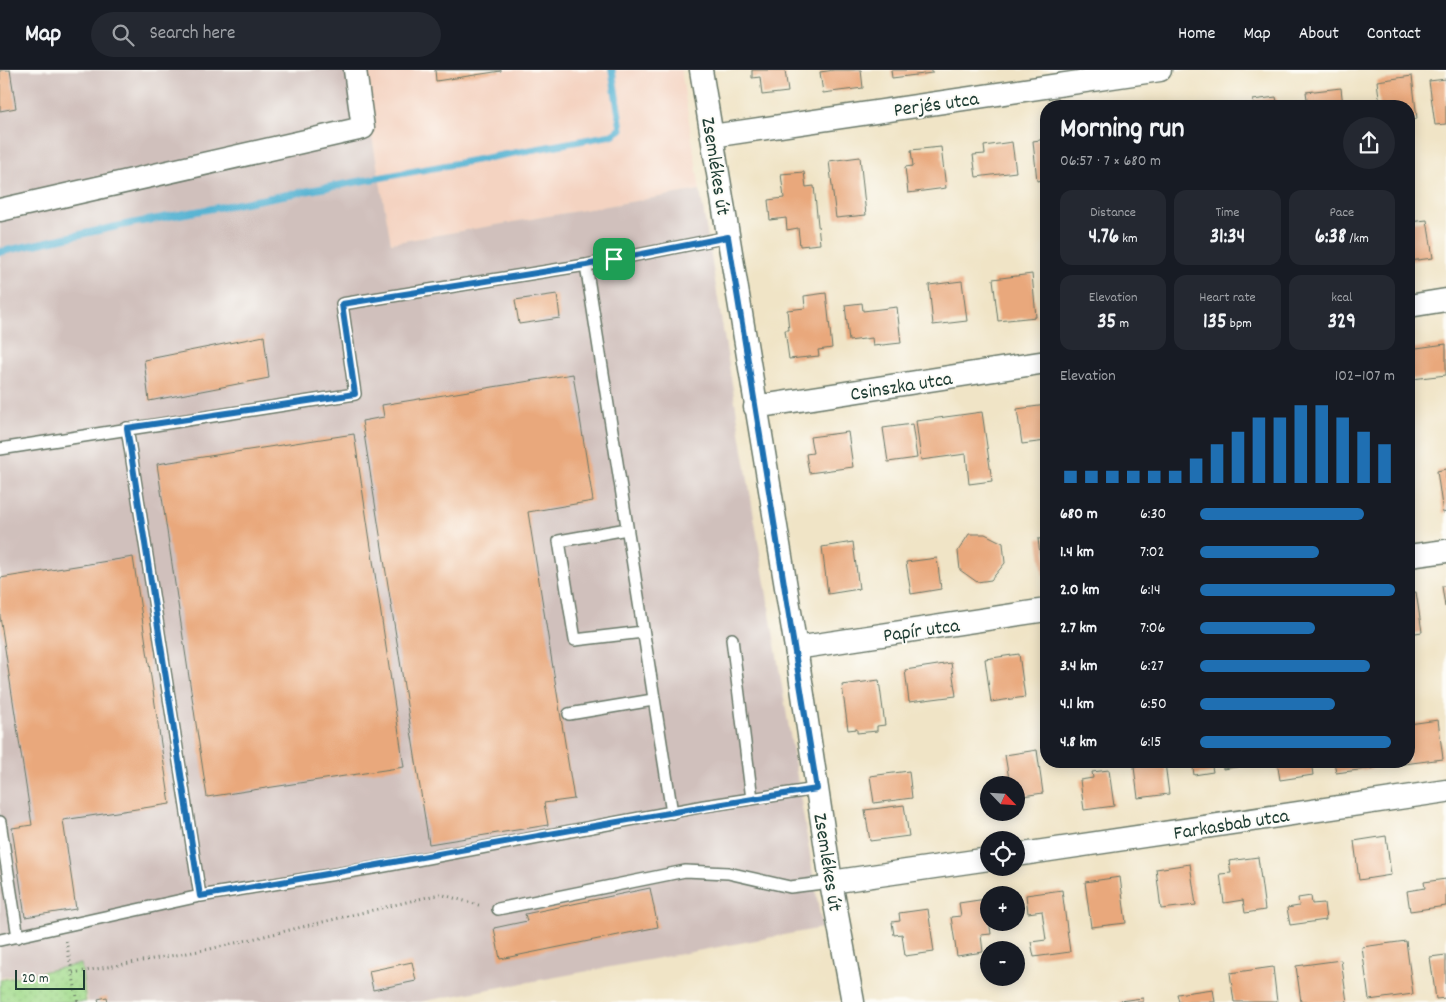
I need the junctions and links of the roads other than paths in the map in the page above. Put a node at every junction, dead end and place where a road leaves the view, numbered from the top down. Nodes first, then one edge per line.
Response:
1 (355, 70) edge
2 (701, 70) edge
3 (1160, 70) edge
4 (712, 136) junction
5 (0, 210) edge
6 (728, 237) junction
7 (586, 265) junction
8 (1446, 300) edge
9 (1415, 305) edge
10 (1040, 363) edge
11 (755, 407) junction
12 (127, 428) junction
13 (0, 450) edge
14 (627, 529) junction
15 (1446, 551) edge
16 (1415, 555) edge
17 (1040, 611) edge
18 (643, 632) junction
19 (732, 639) dead end
20 (796, 648) junction
21 (654, 700) junction
22 (569, 714) dead end
23 (817, 789) junction
24 (1446, 791) edge
25 (752, 799) junction
26 (672, 813) junction
27 (0, 822) edge
28 (1025, 854) edge
29 (980, 860) edge
30 (831, 882) junction
31 (200, 896) junction
32 (498, 909) road end
33 (18, 937) junction
34 (0, 940) edge
35 (853, 1002) edge

1 - 5 street
2 - 4 street, Zsemlékes út
3 - 4 street, Perjés utca
4 - 6 street, Zsemlékes út
6 - 7 lane
6 - 11 street, Zsemlékes út
7 - 12 lane
7 - 14 lane
8 - 9 street
10 - 11 street, Csinszka utca
11 - 20 street, Zsemlékes út
12 - 13 lane
12 - 31 lane
14 - 18 lane
14 - 18 lane
15 - 16 street
17 - 20 street, Papír utca
18 - 21 lane
19 - 25 lane
20 - 23 street, Zsemlékes út
21 - 22 lane
21 - 26 lane
23 - 25 lane
23 - 30 street, Zsemlékes út
24 - 28 street, Farkasbab utca
25 - 26 lane
26 - 31 lane
27 - 33 lane
29 - 30 street
30 - 32 lane
30 - 35 street, Zsemlékes út
31 - 33 lane
33 - 34 lane

